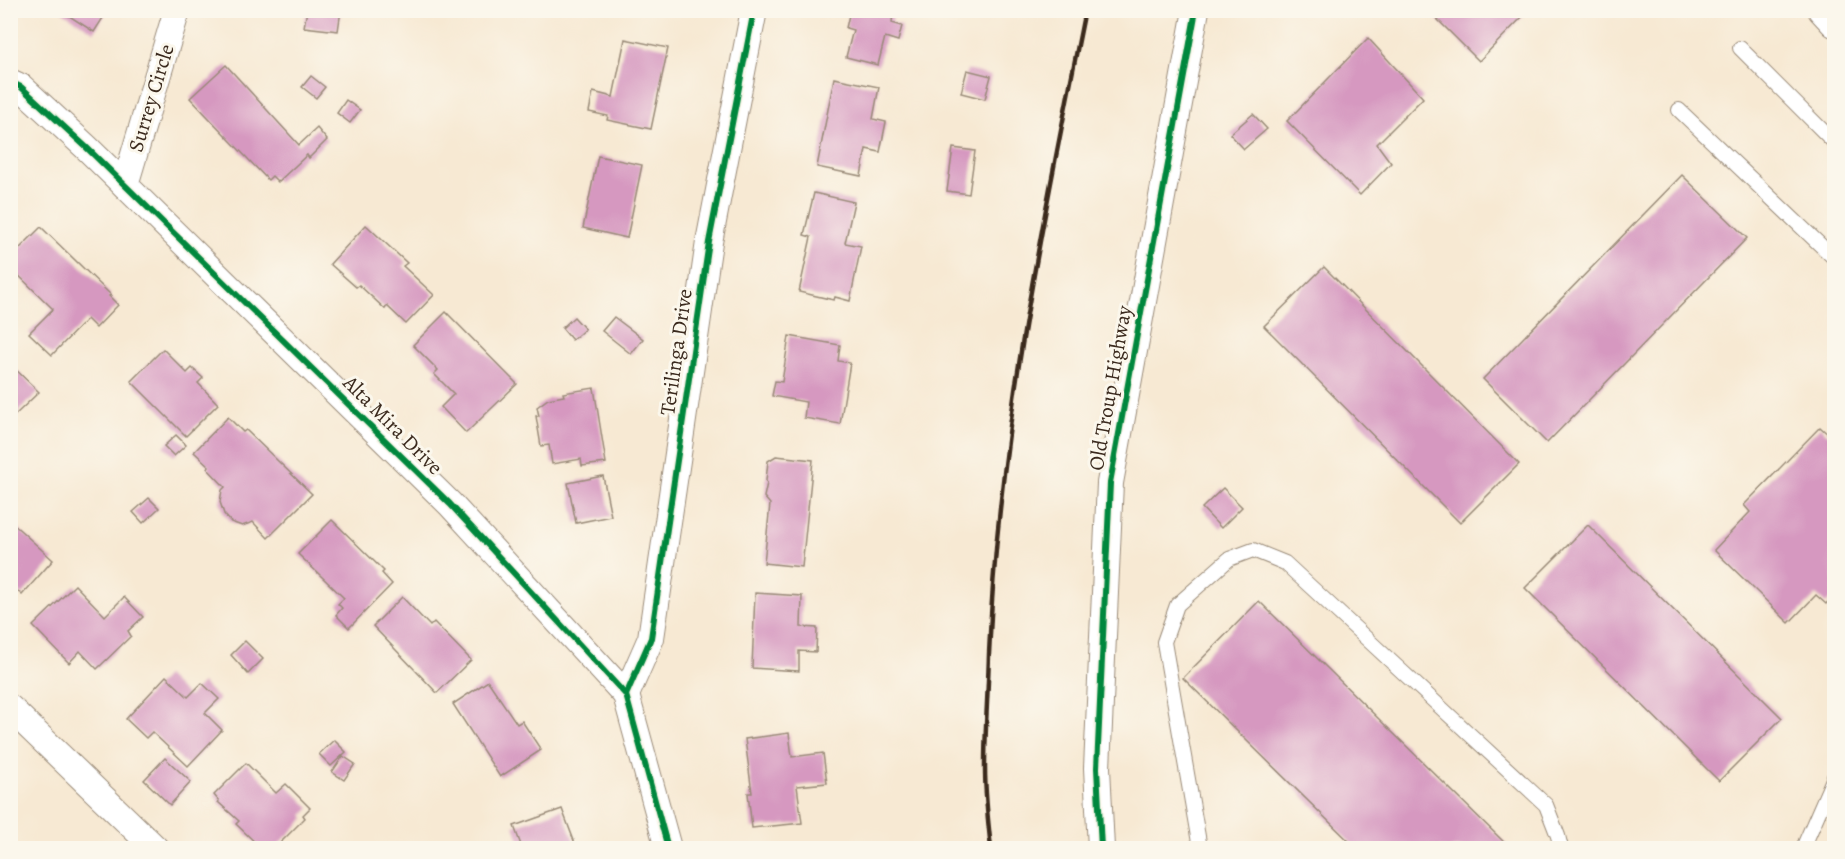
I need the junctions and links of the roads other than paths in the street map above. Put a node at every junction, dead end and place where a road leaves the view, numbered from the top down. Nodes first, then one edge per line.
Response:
1 (177, 10) edge
2 (754, 10) edge
3 (1196, 10) edge
4 (1821, 10) edge
5 (1834, 24) edge
6 (1740, 48) dead end
7 (10, 82) edge
8 (1679, 110) dead end
9 (1834, 142) edge
10 (126, 185) junction
11 (1834, 258) edge
12 (626, 695) junction
13 (10, 708) edge
14 (1834, 777) edge
15 (155, 849) edge
16 (668, 849) edge
17 (1101, 849) edge
18 (1200, 849) edge
19 (1561, 849) edge
20 (1803, 849) edge

1 - 10 street, Surrey Circle
2 - 12 street, Terilinga Drive
3 - 17 street, Old Troup Highway
4 - 5 street
6 - 9 lane
7 - 10 street, Alta Mira Drive
8 - 11 lane
10 - 12 street, Alta Mira Drive
12 - 16 street, Alta Mira Drive
13 - 15 street
14 - 20 lane
18 - 19 lane

